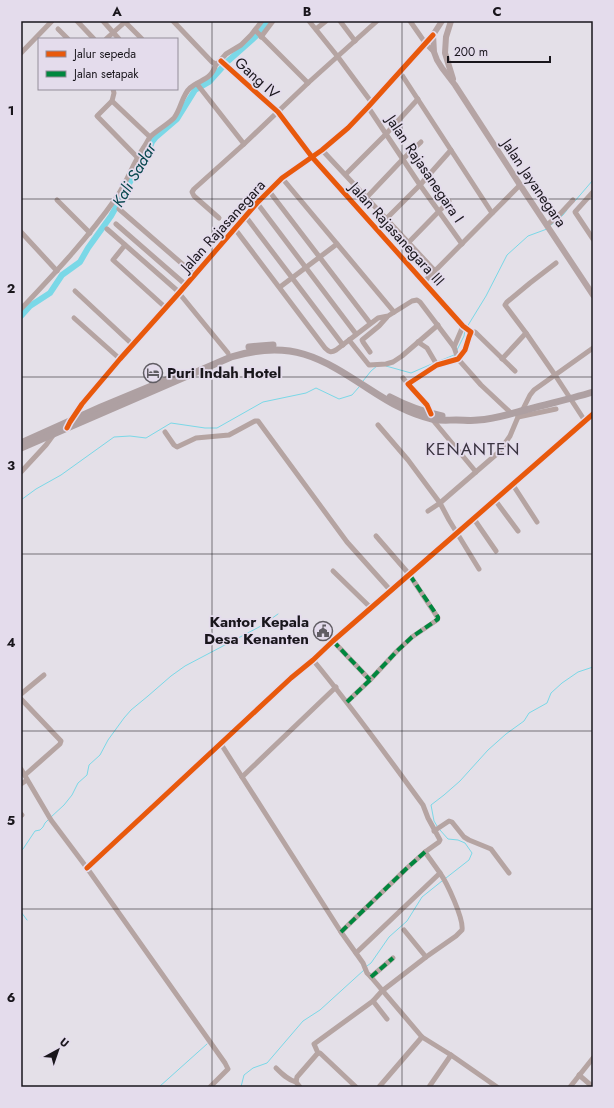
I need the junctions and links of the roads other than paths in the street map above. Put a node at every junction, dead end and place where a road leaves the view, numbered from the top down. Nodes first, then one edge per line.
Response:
1 (77, 21) edge
2 (102, 21) edge
3 (173, 21) edge
4 (262, 21) edge
5 (274, 21) edge
6 (309, 21) edge
7 (326, 21) edge
8 (340, 21) edge
9 (377, 21) edge
10 (410, 21) edge
11 (451, 21) edge
12 (51, 22) edge
13 (440, 23) edge
14 (58, 29) dead end
15 (316, 29) junction
16 (448, 29) junction
17 (113, 33) junction
18 (258, 34) junction
19 (433, 35) junction
20 (67, 38) edge
21 (93, 38) edge
22 (107, 38) edge
23 (118, 38) edge
24 (141, 38) edge
25 (355, 41) junction
26 (426, 44) junction
27 (434, 52) junction
28 (21, 53) edge
29 (338, 57) junction
30 (446, 58) junction
31 (437, 60) junction
32 (223, 63) junction
33 (216, 64) junction
34 (400, 72) junction
35 (308, 83) junction
36 (455, 85) junction
37 (198, 86) junction
38 (113, 90) edge
39 (418, 99) junction
40 (112, 100) junction
41 (370, 105) junction
42 (278, 112) junction
43 (386, 134) junction
44 (150, 137) junction
45 (421, 142) dead end
46 (244, 144) junction
47 (322, 150) junction
48 (451, 150) junction
49 (137, 157) junction
50 (312, 157) junction
51 (403, 159) junction
52 (346, 174) junction
53 (282, 178) junction
54 (420, 185) junction
55 (520, 185) junction
56 (269, 191) junction
57 (593, 192) edge
58 (367, 197) junction
59 (57, 200) dead end
60 (573, 200) dead end
61 (449, 201) dead end
62 (257, 203) junction
63 (572, 208) junction
64 (119, 209) dead end
65 (438, 211) junction
66 (492, 213) junction
67 (246, 217) junction
68 (218, 218) dead end
69 (386, 219) junction
70 (116, 224) dead end
71 (549, 228) junction
72 (107, 229) dead end
73 (235, 229) junction
74 (21, 232) edge
75 (90, 232) junction
76 (593, 239) edge
77 (408, 243) junction
78 (336, 244) junction
79 (462, 244) junction
80 (126, 245) junction
81 (319, 257) junction
82 (556, 263) dead end
83 (305, 267) junction
84 (57, 271) junction
85 (435, 271) junction
86 (195, 275) junction
87 (292, 277) junction
88 (424, 282) junction
89 (186, 285) junction
90 (280, 288) junction
91 (75, 291) dead end
92 (180, 293) junction
93 (593, 295) edge
94 (166, 308) junction
95 (21, 309) edge
96 (394, 312) junction
97 (387, 317) junction
98 (74, 318) dead end
99 (370, 323) junction
100 (438, 326) junction
101 (467, 329) junction
102 (526, 333) junction
103 (356, 334) junction
104 (349, 340) junction
105 (418, 342) junction
106 (133, 344) junction
107 (343, 345) junction
108 (593, 348) edge
109 (370, 352) dead end
110 (228, 353) junction
111 (456, 353) junction
112 (120, 359) junction
113 (502, 359) junction
114 (436, 363) junction
115 (515, 371) dead end
116 (555, 375) junction
117 (357, 378) junction
118 (403, 378) dead end
119 (408, 384) junction
120 (593, 392) edge
121 (570, 398) junction
122 (556, 409) dead end
123 (517, 414) junction
124 (593, 414) edge
125 (432, 416) junction
126 (585, 421) junction
127 (68, 425) junction
128 (378, 425) dead end
129 (56, 430) junction
130 (165, 432) dead end
131 (21, 443) edge
132 (21, 448) edge
133 (21, 472) edge
134 (476, 472) junction
135 (513, 485) junction
136 (495, 500) junction
137 (440, 503) junction
138 (428, 511) dead end
139 (474, 519) junction
140 (537, 522) dead end
141 (518, 532) dead end
142 (457, 533) junction
143 (376, 536) dead end
144 (496, 551) dead end
145 (479, 570) dead end
146 (333, 571) dead end
147 (409, 574) junction
148 (391, 591) junction
149 (372, 608) junction
150 (333, 641) junction
151 (313, 660) junction
152 (44, 675) dead end
153 (370, 680) junction
154 (336, 688) junction
155 (21, 694) edge
156 (21, 699) edge
157 (347, 702) junction
158 (220, 744) junction
159 (21, 769) edge
160 (242, 777) junction
161 (26, 778) junction
162 (21, 784) edge
163 (437, 829) junction
164 (425, 852) junction
165 (86, 868) junction
166 (509, 873) dead end
167 (443, 877) junction
168 (404, 930) dead end
169 (342, 932) junction
170 (356, 953) junction
171 (426, 957) junction
172 (393, 958) dead end
173 (371, 977) junction
174 (382, 991) junction
175 (373, 1001) junction
176 (387, 1018) dead end
177 (422, 1037) junction
178 (318, 1053) junction
179 (451, 1055) junction
180 (593, 1058) edge
181 (276, 1068) dead end
182 (579, 1075) junction
183 (298, 1085) edge
184 (210, 1087) edge
185 (356, 1087) edge
186 (380, 1087) edge
187 (429, 1087) edge
188 (497, 1087) edge
189 (570, 1087) edge
190 (593, 1087) edge

1 - 21 street
2 - 17 street
3 - 33 street
4 - 18 street
5 - 18 street
6 - 15 street, Jalan Rajasanegara I
7 - 15 street
8 - 25 street
9 - 25 street
10 - 26 street
11 - 16 main road, Jalan Jayanegara
12 - 28 street
13 - 16 main road
13 - 19 main road
14 - 20 street
15 - 29 street, Jalan Rajasanegara I
16 - 30 main road, Jalan Jayanegara
17 - 22 street
17 - 23 street
17 - 24 street
18 - 32 street
18 - 35 street
19 - 26 street, Jalan Rajasanegara
19 - 27 main road, Jalan Jayanegara
25 - 29 street
26 - 27 street
26 - 34 street, Jalan Rajasanegara
27 - 31 main road, Jalan Jayanegara
29 - 35 street
29 - 41 street, Jalan Rajasanegara I
30 - 31 main road
30 - 36 main road, Jalan Jayanegara
31 - 36 main road, Jalan Jayanegara
32 - 33 street
32 - 42 street, Gang IV
33 - 37 street
34 - 39 street
34 - 41 street, Jalan Rajasanegara
35 - 42 street
36 - 55 main road, Jalan Jayanegara
37 - 44 street
37 - 46 street
38 - 40 street
39 - 43 street
39 - 48 street
40 - 44 street
40 - 49 street
41 - 43 street, Jalan Rajasanegara I
41 - 47 street, Jalan Rajasanegara
42 - 46 street
42 - 50 street, Gang IV
43 - 51 street, Jalan Rajasanegara I
43 - 52 street
44 - 49 street
45 - 51 street
46 - 68 street
47 - 50 street, Jalan Rajasanegara
47 - 52 street
48 - 54 street
48 - 66 street
49 - 75 street
50 - 53 street, Jalan Rajasanegara
50 - 88 street, Jalan Rajasanegara III
51 - 54 street, Jalan Rajasanegara I
51 - 58 street
52 - 58 street
53 - 56 street, Jalan Rajasanegara
53 - 78 street
54 - 65 street, Jalan Rajasanegara I
54 - 69 street
55 - 66 street
55 - 71 main road, Jalan Jayanegara
56 - 62 street, Jalan Rajasanegara
56 - 81 street
57 - 63 street
58 - 69 street
59 - 75 street
60 - 63 street
61 - 65 street
62 - 67 street, Jalan Rajasanegara
62 - 83 street
63 - 71 street
63 - 76 street
64 - 86 street
65 - 77 street
65 - 79 street, Jalan Rajasanegara I
66 - 79 street
67 - 73 street, Jalan Rajasanegara
67 - 87 street
69 - 77 street
70 - 89 street
71 - 93 main road, Jalan Jayanegara
72 - 80 street
73 - 86 street, Jalan Rajasanegara
73 - 90 street
74 - 84 street
75 - 84 street
77 - 85 street
78 - 81 street
78 - 96 street
79 - 85 street
80 - 92 street
80 - 94 street
81 - 83 street
81 - 99 street
82 - 102 street
83 - 87 street
83 - 103 street
84 - 95 street
85 - 88 street
86 - 89 street, Jalan Rajasanegara
87 - 90 street
87 - 107 street
88 - 101 street, Jalan Rajasanegara III
89 - 92 street, Jalan Rajasanegara
90 - 107 street
91 - 106 street
92 - 94 street, Jalan Rajasanegara
92 - 110 street
94 - 106 street, Jalan Rajasanegara
96 - 97 street
96 - 100 street
97 - 99 street
97 - 109 street
98 - 112 street
99 - 103 street
100 - 105 street
100 - 111 street
101 - 111 street
101 - 111 street
101 - 113 street, Jalan Rajasanegara III
102 - 113 street
102 - 116 street
103 - 104 street
104 - 105 street
104 - 107 street
105 - 114 street
106 - 112 street, Jalan Rajasanegara
108 - 116 street
110 - 117 highway
110 - 127 highway
111 - 114 street
111 - 123 street
112 - 127 street, Jalan Rajasanegara
113 - 115 street, Jalan Rajasanegara III
114 - 119 street
116 - 121 street
116 - 123 street
117 - 125 highway
117 - 127 highway
118 - 119 street
119 - 125 street
120 - 121 highway
121 - 123 highway
121 - 126 street
122 - 123 street
123 - 125 highway
123 - 134 street
124 - 126 street
125 - 134 street
126 - 135 street
127 - 129 highway
128 - 137 street
129 - 131 highway
129 - 132 highway
129 - 133 street
130 - 148 street
134 - 137 street
135 - 136 street
135 - 140 street
136 - 139 street
136 - 141 street
137 - 138 street
137 - 142 street
139 - 142 street
139 - 144 street
142 - 145 street
142 - 147 street
143 - 147 street
146 - 149 street
147 - 148 street
147 - 153 street
148 - 149 street
149 - 150 street
150 - 151 street
150 - 153 street
151 - 154 street
151 - 158 street
152 - 155 street
153 - 157 street
154 - 157 street
154 - 160 street
156 - 161 street
157 - 163 street
158 - 160 street
158 - 165 street
159 - 161 street
160 - 169 street
161 - 162 street
161 - 165 street
163 - 164 street
163 - 166 street
164 - 167 street
164 - 169 street
165 - 184 street
167 - 170 street
167 - 171 street
168 - 171 street
169 - 170 street
170 - 173 street
171 - 174 street
172 - 173 street
173 - 174 street
174 - 175 street
174 - 177 street
175 - 176 street
175 - 178 street
177 - 179 street
177 - 186 street
178 - 183 street
178 - 185 street
179 - 187 street
179 - 188 street
180 - 182 street
181 - 183 street
182 - 189 street
182 - 190 street

